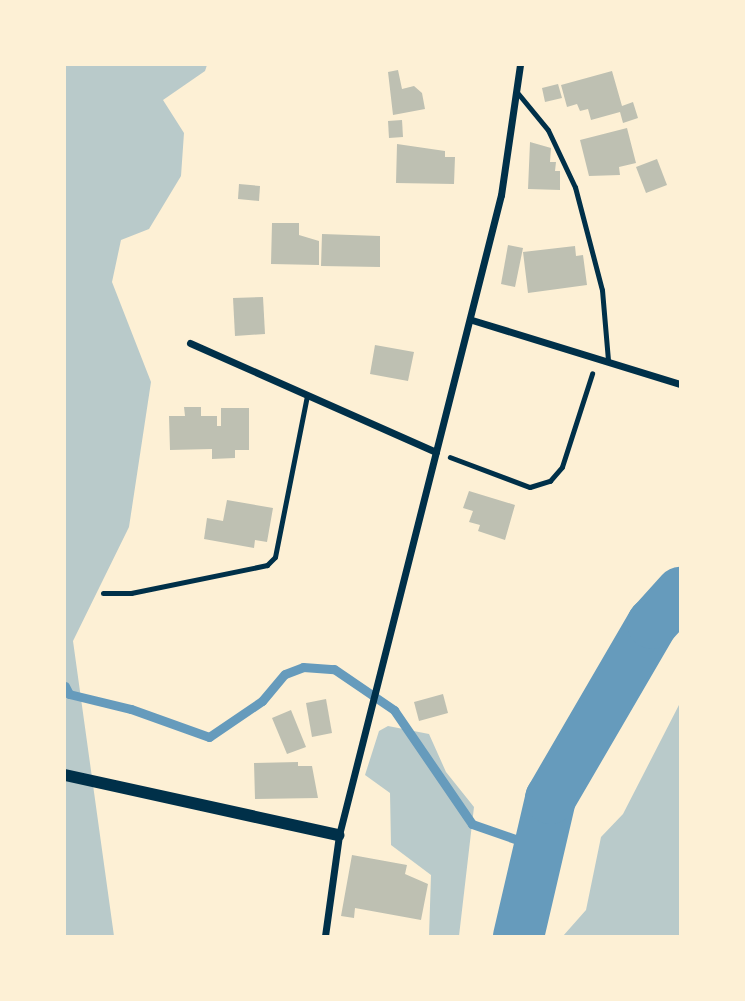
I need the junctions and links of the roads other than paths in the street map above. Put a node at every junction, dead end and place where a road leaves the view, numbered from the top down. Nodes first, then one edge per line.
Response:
1 (520, 65) edge
2 (516, 91) junction
3 (472, 320) junction
4 (190, 343) dead end
5 (608, 360) junction
6 (680, 384) edge
7 (307, 395) junction
8 (436, 452) junction
9 (103, 593) dead end
10 (65, 775) edge
11 (339, 835) junction
12 (325, 936) edge

1 - 2 street
2 - 3 street
2 - 5 lane
3 - 5 street
3 - 8 street
4 - 7 street
5 - 6 street
7 - 8 street
7 - 9 lane
8 - 11 street
10 - 11 street
11 - 12 street

